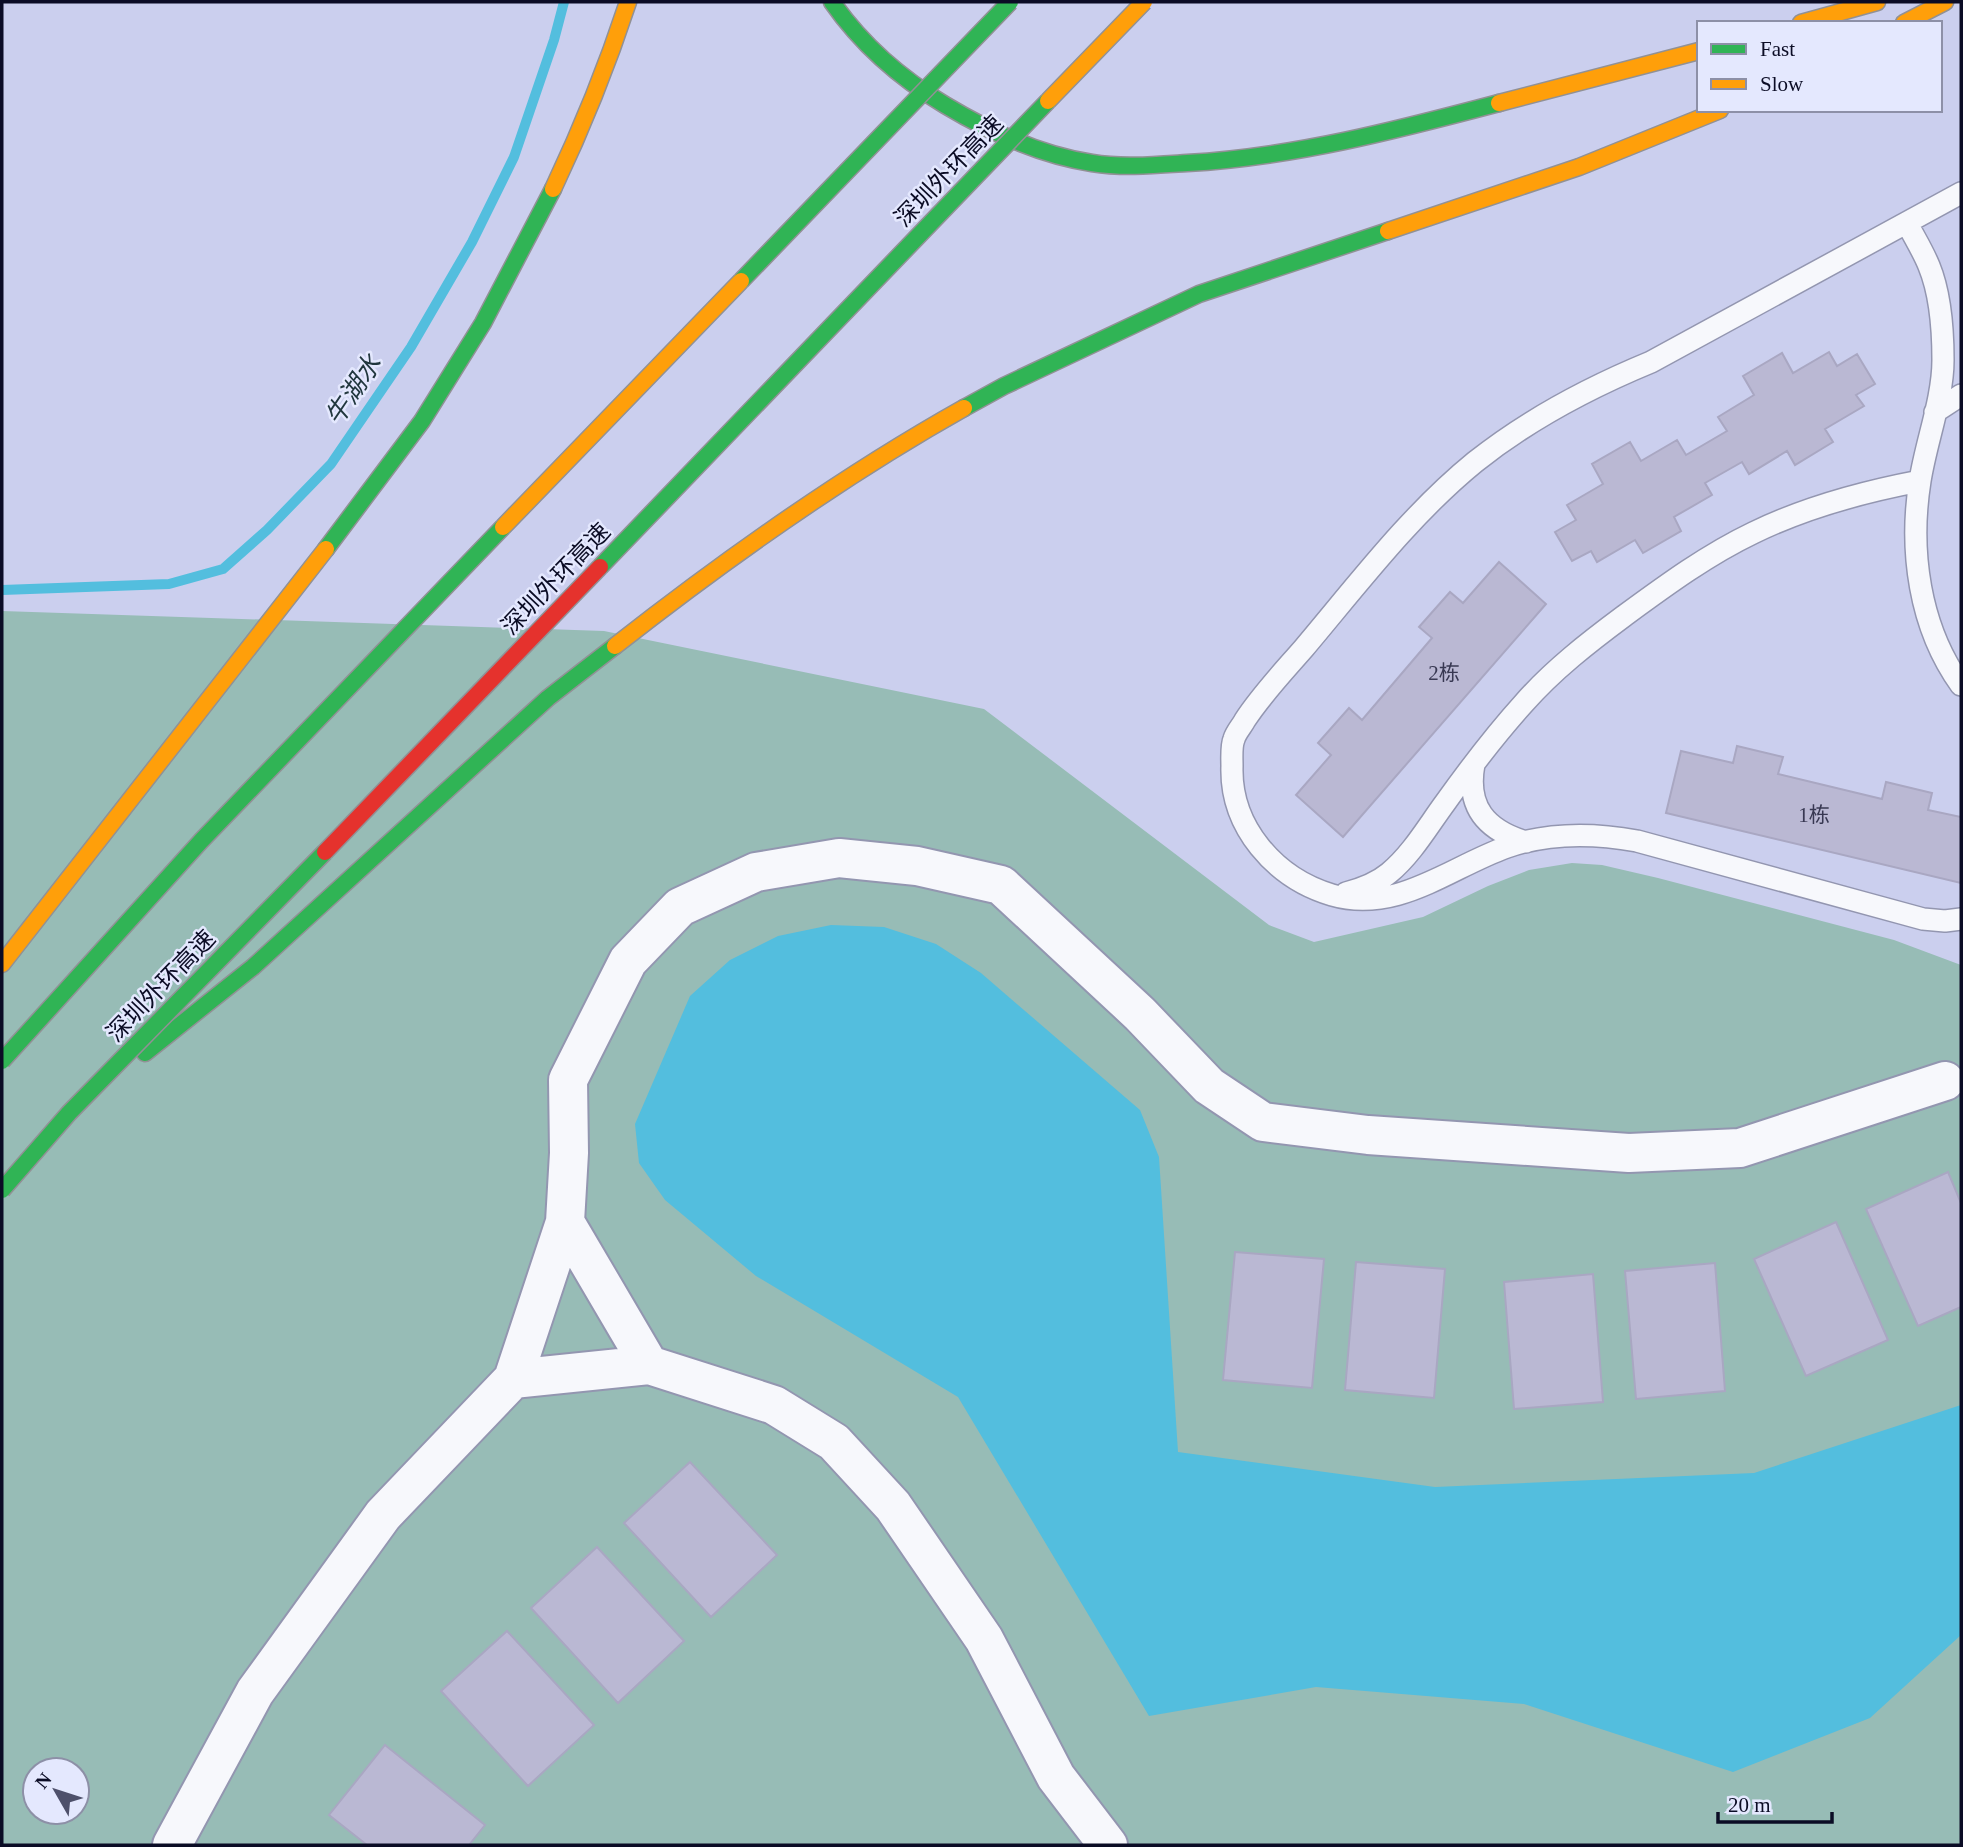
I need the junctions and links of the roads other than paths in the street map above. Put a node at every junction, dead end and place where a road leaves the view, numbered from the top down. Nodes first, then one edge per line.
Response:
1 (628, 2) edge
2 (832, 2) edge
3 (1010, 2) edge
4 (1144, 2) edge
5 (1877, 2) edge
6 (1945, 2) edge
7 (1808, 21) edge
8 (1908, 21) edge
9 (1697, 52) edge
10 (1715, 112) edge
11 (1961, 193) edge
12 (1906, 223) junction
13 (1961, 395) edge
14 (1935, 412) junction
15 (1920, 481) junction
16 (1961, 685) edge
17 (1475, 761) junction
18 (1526, 842) junction
19 (1334, 895) junction
20 (1961, 919) edge
21 (2, 964) edge
22 (2, 1062) edge
23 (1945, 1081) dead end
24 (69, 1113) junction
25 (2, 1189) edge
26 (565, 1222) junction
27 (649, 1365) junction
28 (513, 1380) junction
29 (172, 1845) edge
30 (1108, 1845) edge

1 - 21 highway
2 - 9 highway
3 - 22 highway, bridge
4 - 24 highway, 深圳外环高速, bridge
5 - 7 highway
6 - 8 highway
10 - 24 highway, bridge
11 - 12 lane
12 - 14 lane
12 - 19 lane
13 - 14 lane
14 - 15 lane
15 - 16 lane
15 - 17 lane
17 - 18 lane
17 - 19 lane
18 - 19 lane
18 - 20 lane
23 - 26 street
24 - 25 highway, 深圳外环高速, bridge
26 - 27 street
26 - 28 street
27 - 28 street
27 - 30 street
28 - 29 street

